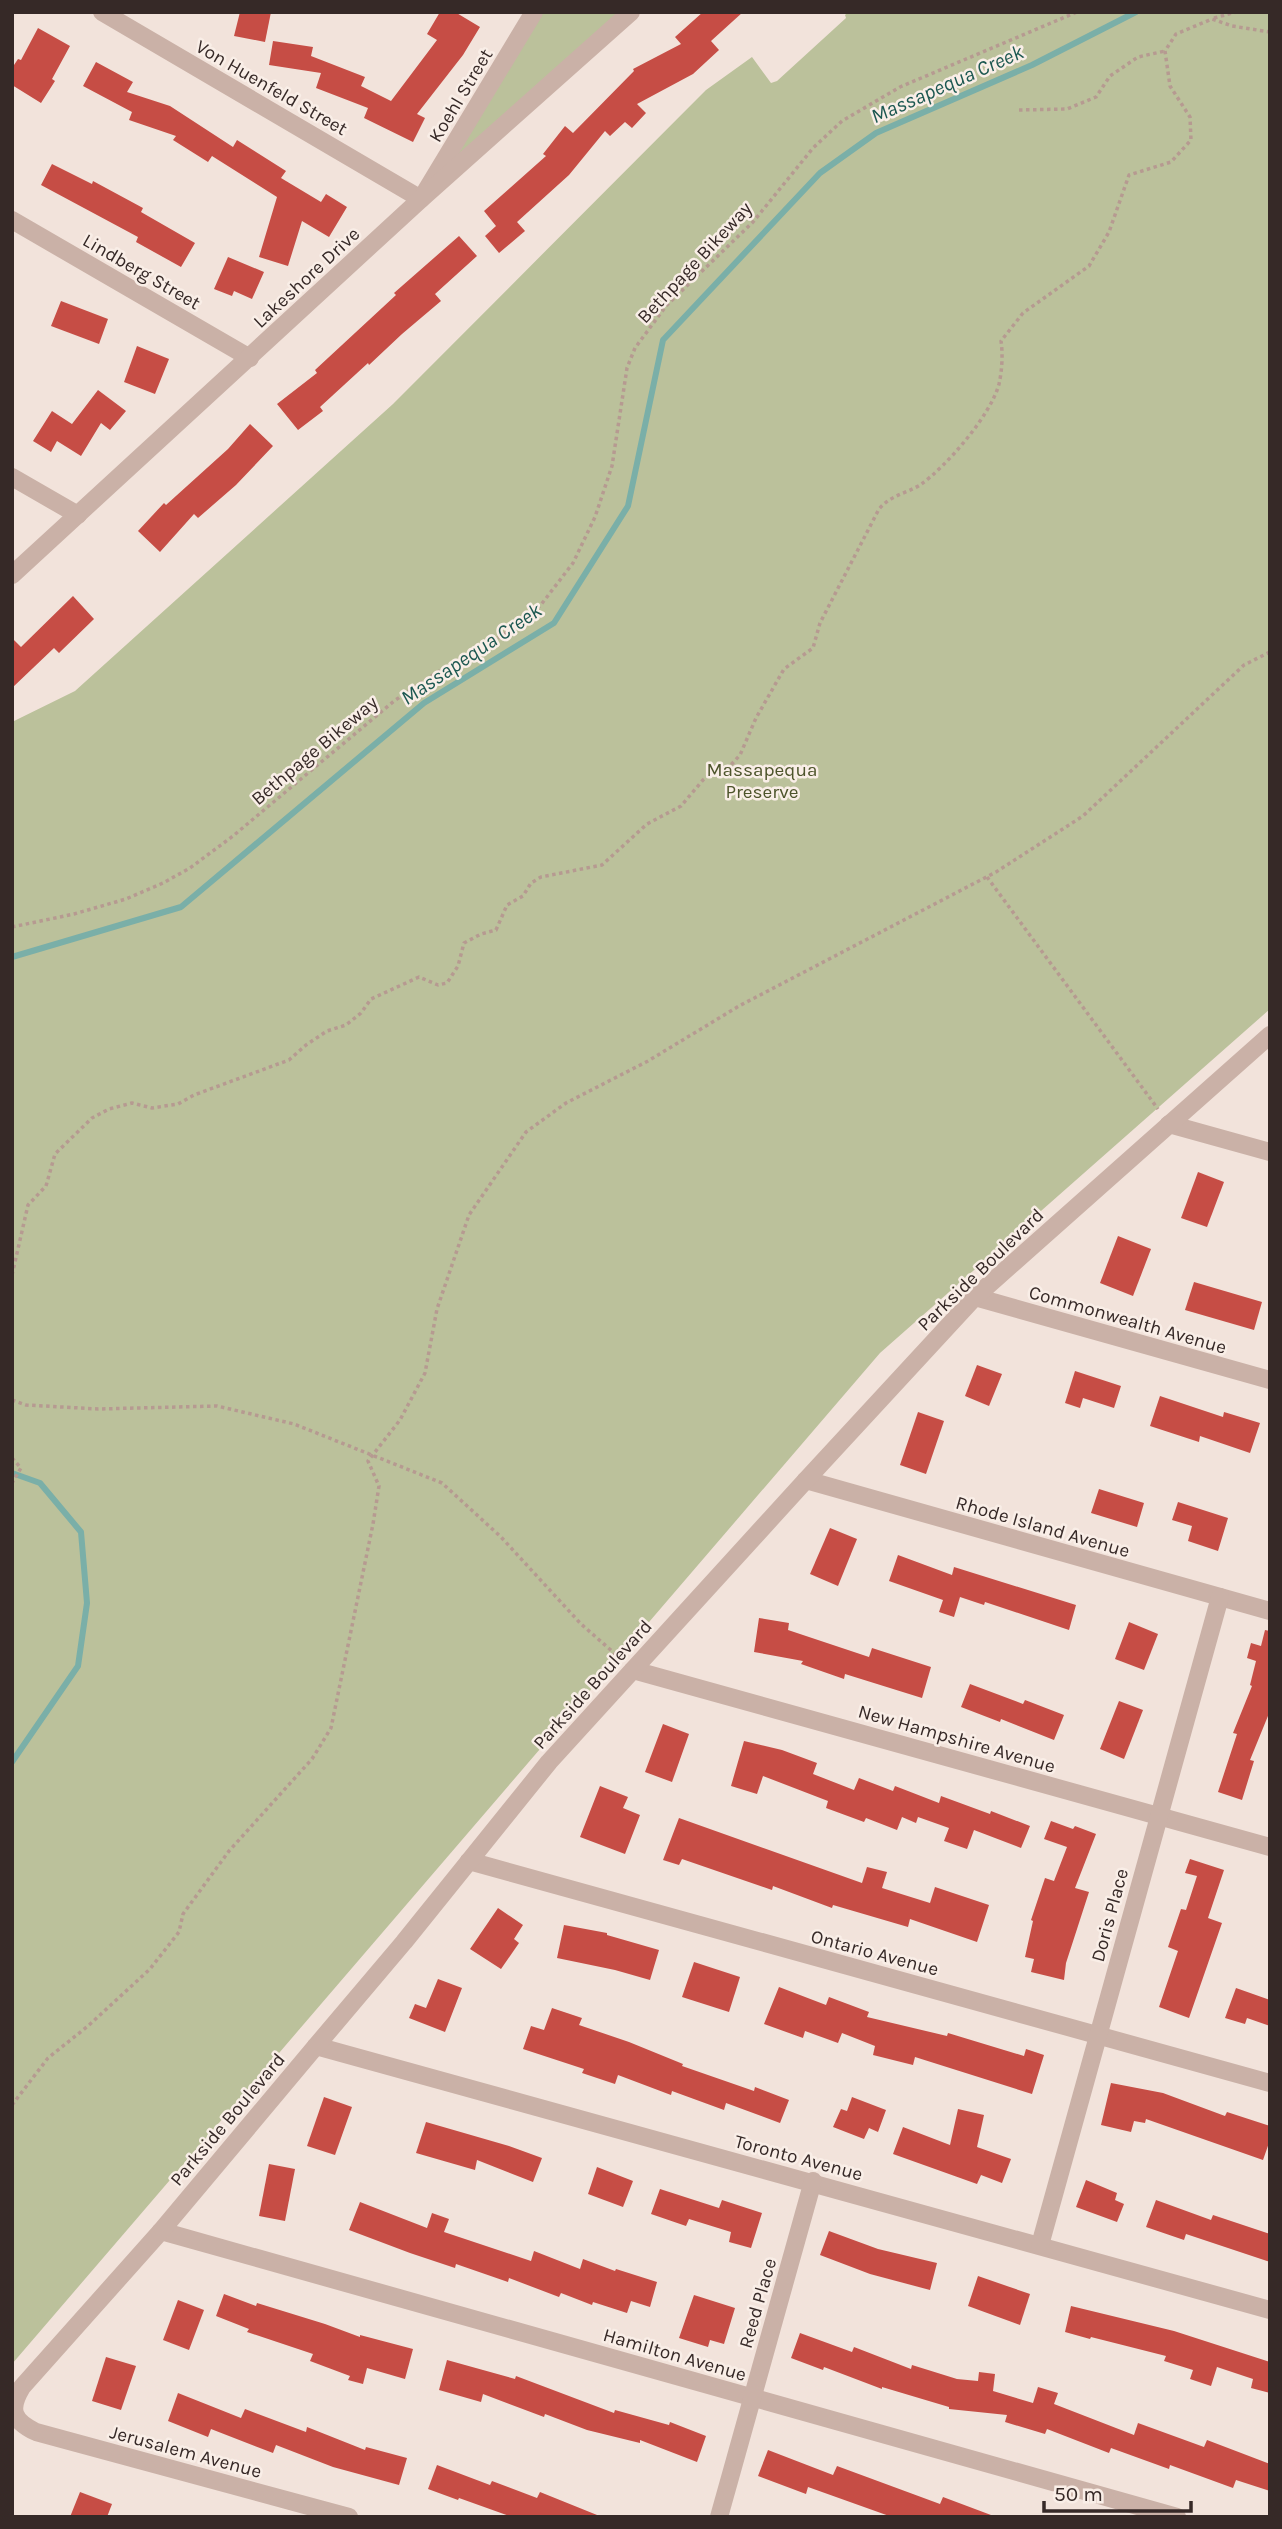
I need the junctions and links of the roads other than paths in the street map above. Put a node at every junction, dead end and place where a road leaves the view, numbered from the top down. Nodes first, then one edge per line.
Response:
1 (102, 12) edge
2 (534, 12) edge
3 (631, 12) edge
4 (421, 199) junction
5 (12, 220) edge
6 (250, 358) junction
7 (12, 477) edge
8 (78, 515) junction
9 (12, 575) edge
10 (1270, 1035) edge
11 (1169, 1124) junction
12 (1270, 1152) edge
13 (975, 1297) junction
14 (1270, 1380) edge
15 (806, 1480) junction
16 (1220, 1597) junction
17 (1270, 1611) edge
18 (633, 1670) junction
19 (1159, 1816) junction
20 (1270, 1847) edge
21 (469, 1861) junction
22 (1098, 2035) junction
23 (317, 2046) junction
24 (1270, 2082) edge
25 (813, 2182) junction
26 (160, 2231) junction
27 (1040, 2245) junction
28 (1270, 2309) edge
29 (752, 2397) junction
30 (16, 2418) joint
31 (349, 2517) edge
32 (719, 2517) edge
33 (1177, 2517) edge

1 - 4 street, Von Huenfeld Street
2 - 4 street, Koehl Street
3 - 4 street, Lakeshore Drive
4 - 6 street, Lakeshore Drive
5 - 6 street, Lindberg Street
6 - 8 street, Lakeshore Drive
7 - 8 street
8 - 9 street, Lakeshore Drive
10 - 11 street, Parkside Boulevard
11 - 12 street
11 - 13 street, Parkside Boulevard
13 - 14 street, Commonwealth Avenue
13 - 15 street, Parkside Boulevard
15 - 16 street, Rhode Island Avenue
15 - 18 street, Parkside Boulevard
16 - 17 street, Rhode Island Avenue
16 - 19 street, Doris Place
18 - 19 street, New Hampshire Avenue
18 - 21 street, Parkside Boulevard
19 - 20 street, New Hampshire Avenue
19 - 22 street, Doris Place
21 - 22 street, Ontario Avenue
21 - 23 street, Parkside Boulevard
22 - 24 street, Ontario Avenue
22 - 27 street, Doris Place
23 - 25 street, Toronto Avenue
23 - 26 street, Parkside Boulevard
25 - 27 street, Toronto Avenue
25 - 29 street, Reed Place
26 - 29 street, Hamilton Avenue
26 - 30 street, Parkside Boulevard
27 - 28 street, Toronto Avenue
29 - 32 street, Reed Place
29 - 33 street, Hamilton Avenue
30 - 31 street, Jerusalem Avenue

